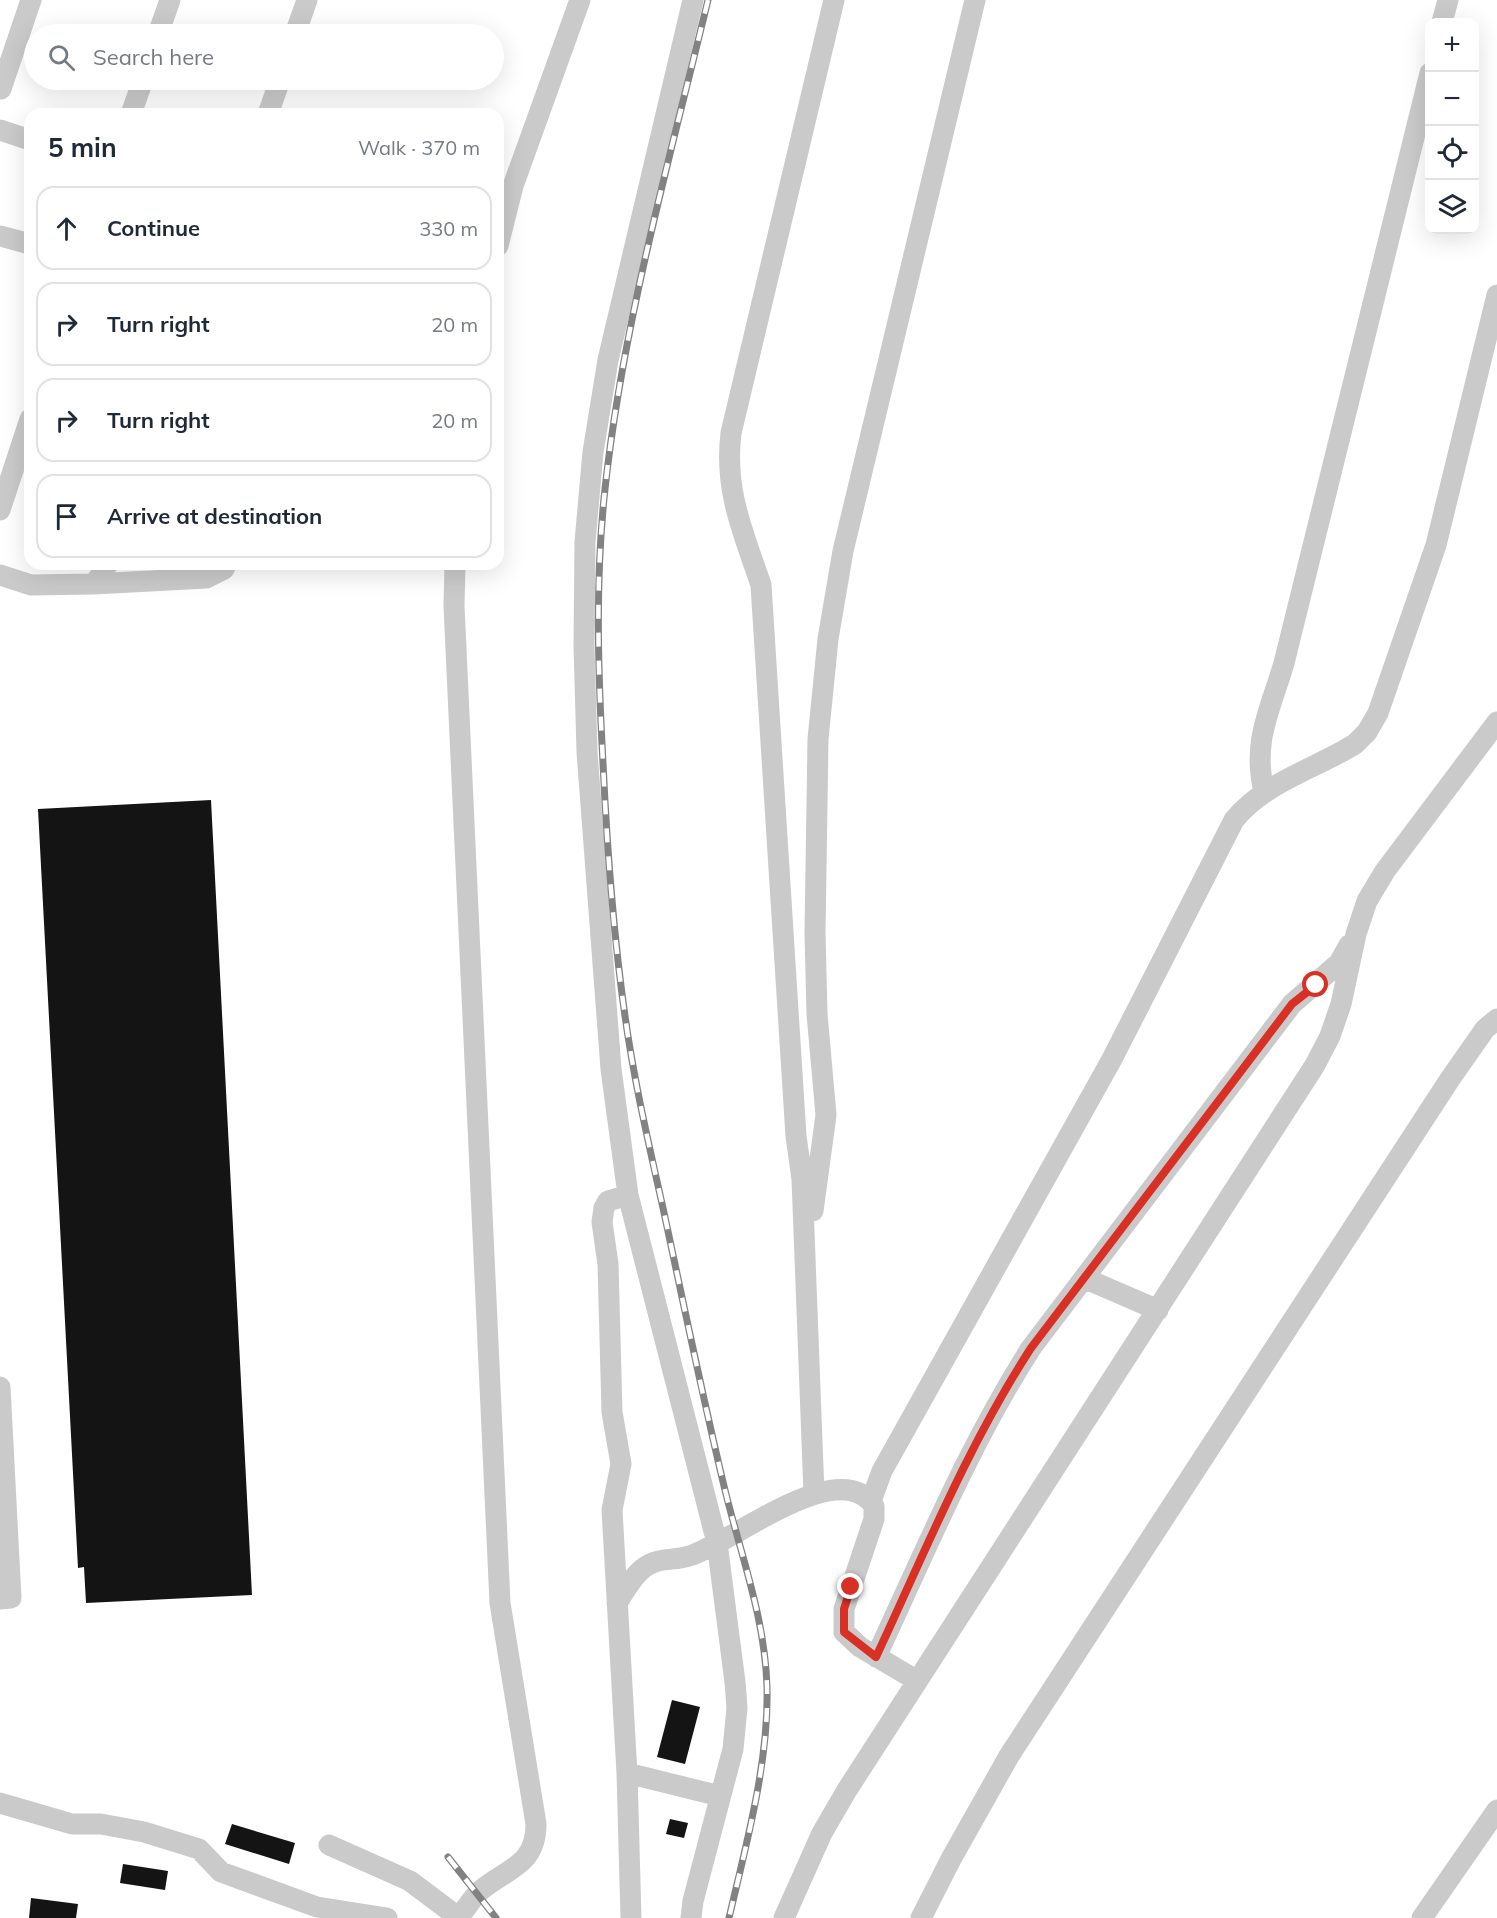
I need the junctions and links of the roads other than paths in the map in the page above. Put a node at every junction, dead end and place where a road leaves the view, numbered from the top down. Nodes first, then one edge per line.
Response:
1 (31, 0) edge
2 (170, 0) edge
3 (307, 0) edge
4 (580, 0) edge
5 (693, 0) edge
6 (834, 0) edge
7 (975, 0) edge
8 (1448, 0) edge
9 (1443, 18) edge
10 (162, 24) edge
11 (299, 24) edge
12 (1, 89) edge
13 (140, 90) edge
14 (276, 90) edge
15 (1425, 93) edge
16 (134, 108) edge
17 (270, 108) edge
18 (0, 130) edge
19 (24, 138) edge
20 (504, 222) edge
21 (1, 242) edge
22 (24, 244) edge
23 (1497, 295) edge
24 (24, 437) edge
25 (0, 510) edge
26 (104, 570) edge
27 (222, 570) edge
28 (455, 570) edge
29 (0, 575) edge
30 (94, 584) junction
31 (1497, 722) edge
32 (1264, 792) junction
33 (1356, 934) junction
34 (1497, 1019) edge
35 (628, 1195) junction
36 (805, 1251) junction
37 (1084, 1278) junction
38 (1158, 1310) junction
39 (0, 1386) edge
40 (1, 1420) edge
41 (814, 1494) junction
42 (871, 1501) junction
43 (717, 1543) junction
44 (0, 1599) edge
45 (617, 1603) junction
46 (876, 1657) junction
47 (916, 1680) junction
48 (627, 1773) junction
49 (720, 1796) junction
50 (0, 1803) edge
51 (1497, 1810) edge
52 (329, 1845) dead end
53 (387, 1918) edge
54 (459, 1918) edge
55 (631, 1918) edge
56 (691, 1918) edge
57 (784, 1918) edge
58 (921, 1918) edge
59 (1422, 1918) edge

1 - 12 street
2 - 10 street
3 - 11 street
4 - 20 street
5 - 35 street
6 - 36 street
7 - 36 street
8 - 9 street
13 - 16 street
14 - 17 street
15 - 32 street
18 - 19 street
21 - 22 street
23 - 32 street
24 - 25 street
26 - 30 street
27 - 30 street
28 - 54 street
29 - 30 street
31 - 33 street
32 - 42 street
33 - 37 street
33 - 38 street
34 - 58 street
35 - 43 street
35 - 45 street
36 - 41 street
37 - 38 street
37 - 46 street
38 - 47 street
39 - 40 street
40 - 44 street
41 - 42 street
41 - 43 street
42 - 46 street
43 - 45 street
43 - 49 street
45 - 48 street
46 - 47 street
47 - 57 street
48 - 49 street
48 - 55 street
49 - 56 street
50 - 53 street
51 - 59 street
52 - 54 street

